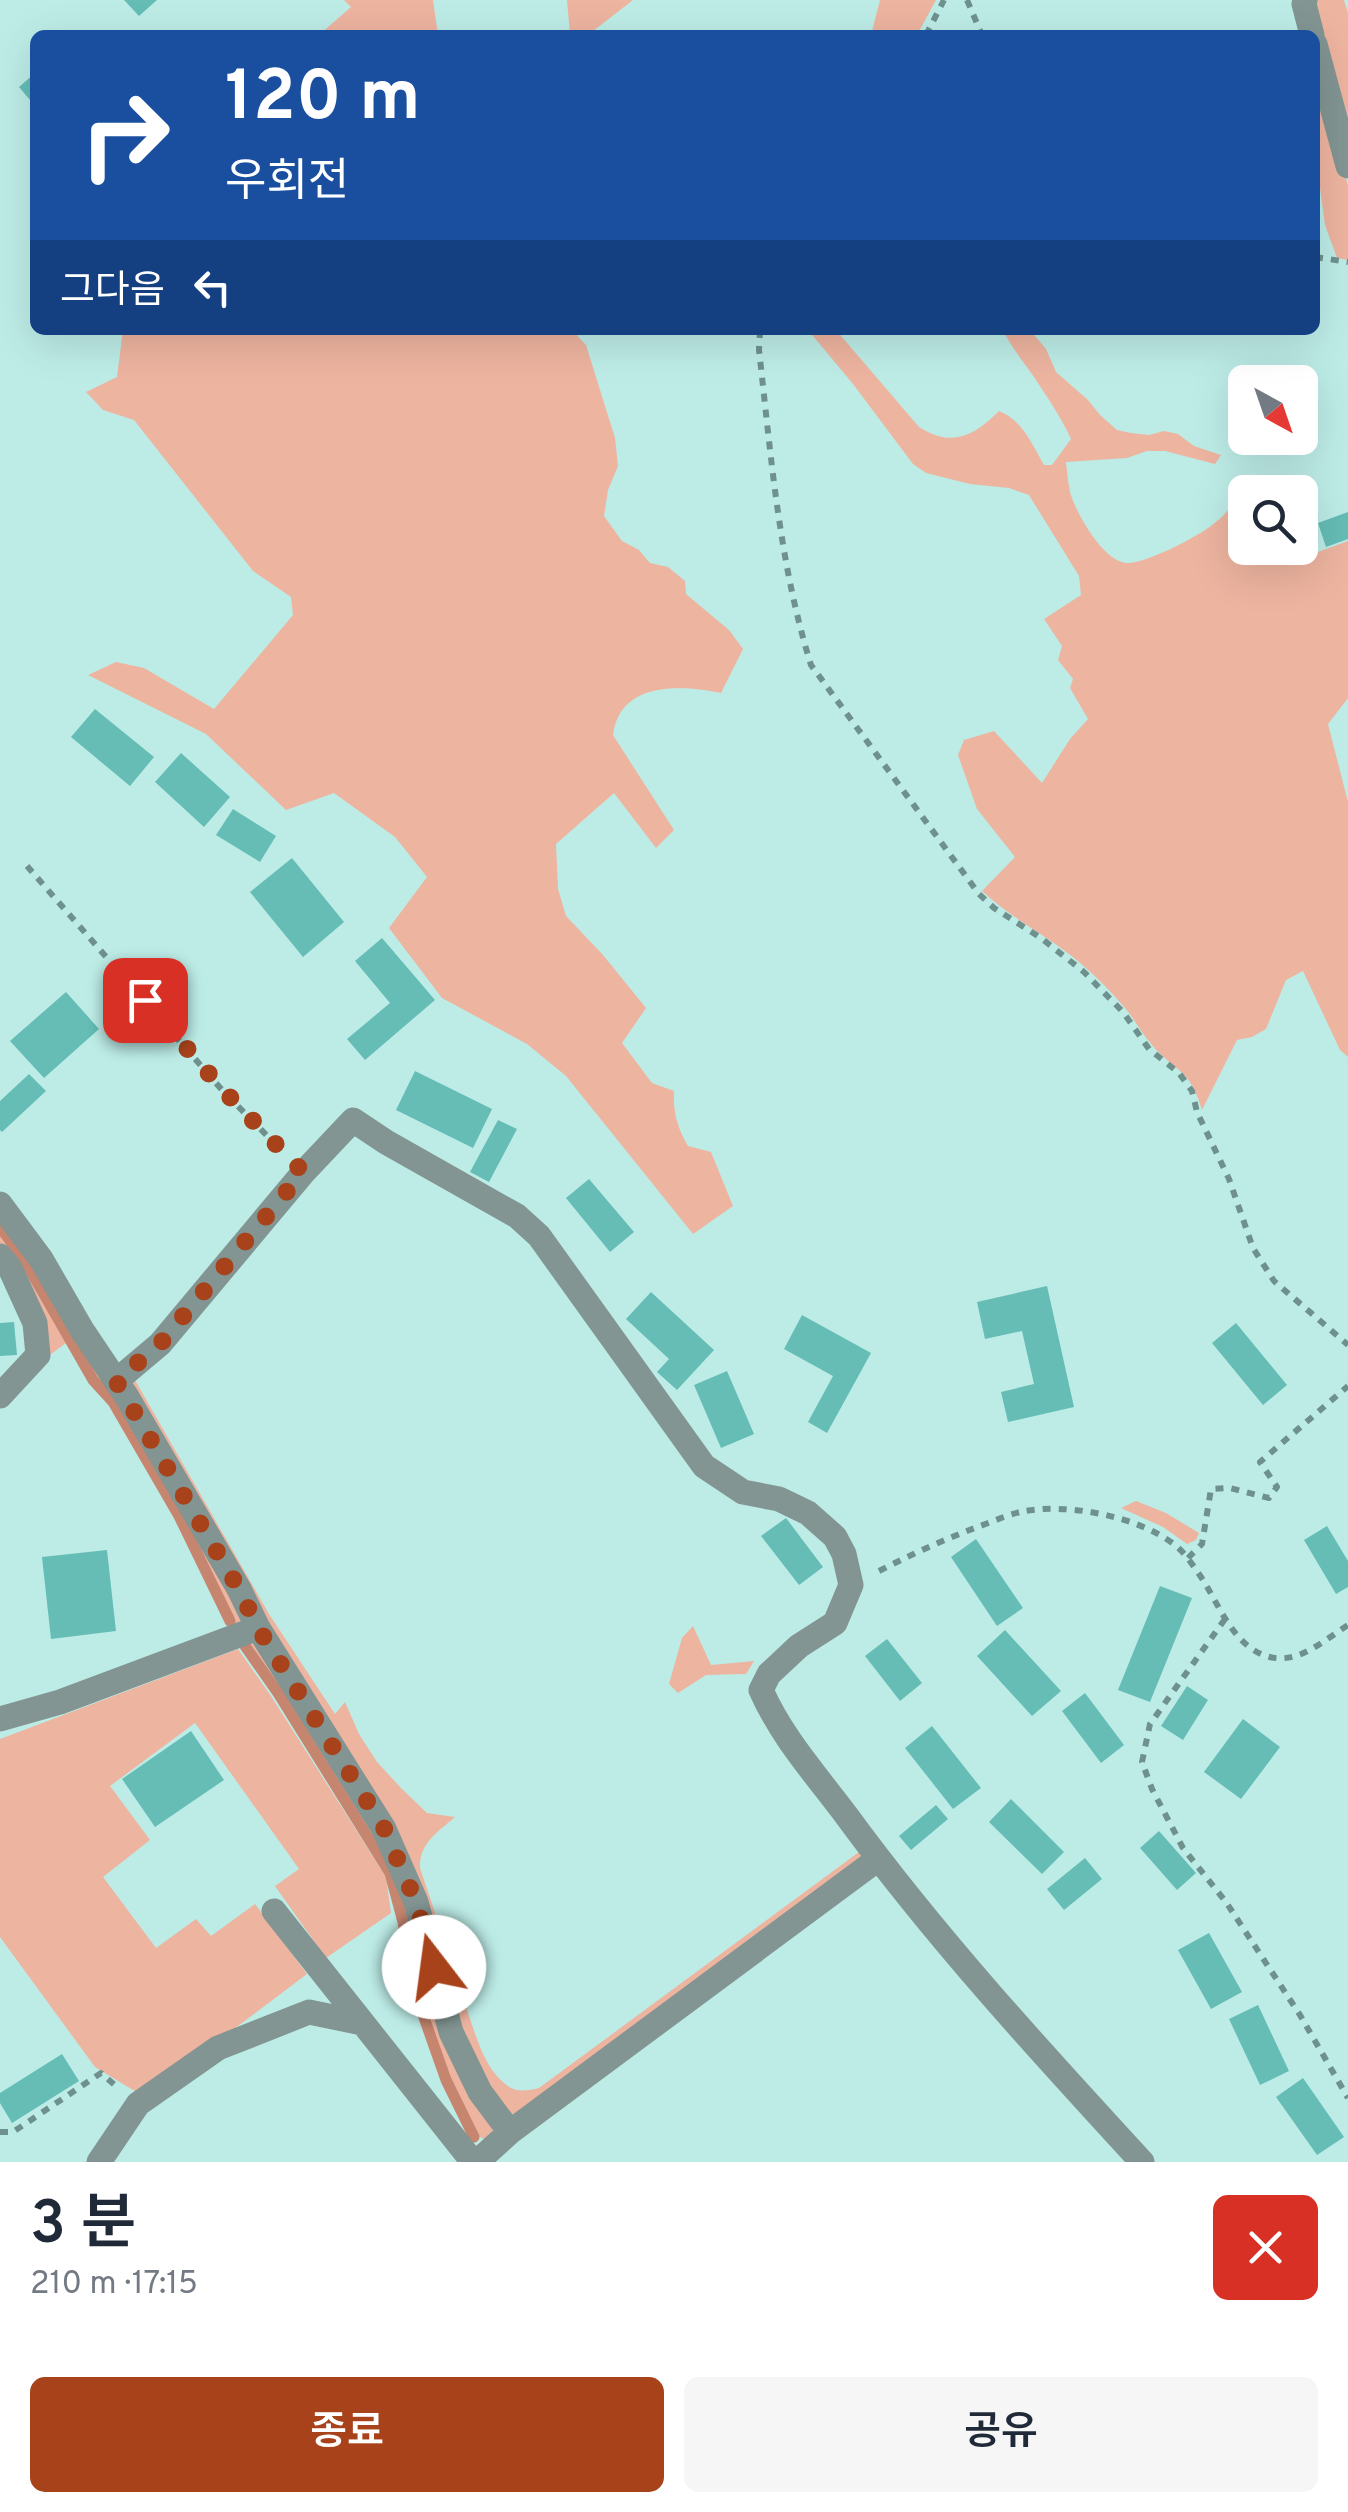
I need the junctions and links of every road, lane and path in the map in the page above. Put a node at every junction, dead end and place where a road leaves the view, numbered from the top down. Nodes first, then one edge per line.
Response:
1 (944, 0) edge
2 (966, 0) edge
3 (1305, 0) edge
4 (929, 30) edge
5 (980, 30) edge
6 (1311, 30) edge
7 (1320, 62) edge
8 (1348, 166) edge
9 (1320, 258) edge
10 (1348, 262) edge
11 (760, 335) edge
12 (28, 866) dead end
13 (303, 1172) junction
14 (0, 1204) edge
15 (0, 1256) edge
16 (1348, 1345) edge
17 (116, 1381) junction
18 (1348, 1386) edge
19 (0, 1396) edge
20 (1188, 1558) junction
21 (851, 1585) junction
22 (1225, 1619) junction
23 (1348, 1626) edge
24 (258, 1628) junction
25 (0, 1719) edge
26 (878, 1859) junction
27 (274, 1912) dead end
28 (362, 2023) junction
29 (1348, 2098) edge
30 (138, 2104) junction
31 (0, 2132) edge
32 (510, 2132) junction
33 (99, 2162) edge
34 (475, 2162) edge
35 (1142, 2162) edge

1 - 4 path
2 - 5 path
3 - 6 street
7 - 8 street
9 - 10 path
11 - 16 path
12 - 13 path
13 - 17 street
13 - 21 street
14 - 17 street
15 - 19 street
17 - 24 street
18 - 20 path
20 - 21 path
20 - 22 path
21 - 26 street
22 - 23 path
22 - 29 path
24 - 25 street
24 - 32 street
26 - 32 street
26 - 35 street
27 - 28 street
28 - 30 street
28 - 34 street
30 - 31 path
30 - 33 street
32 - 34 street

